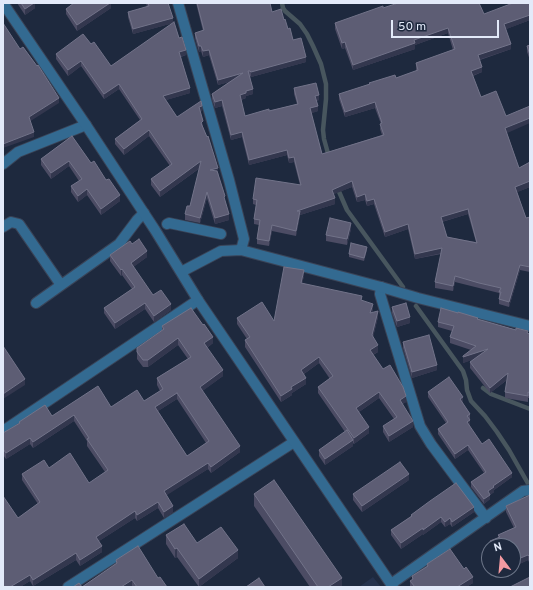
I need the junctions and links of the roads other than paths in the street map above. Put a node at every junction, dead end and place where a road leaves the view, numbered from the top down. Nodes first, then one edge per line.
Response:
1 (3, 3) edge
2 (178, 3) edge
3 (86, 125) junction
4 (3, 164) edge
5 (144, 213) junction
6 (167, 224) dead end
7 (3, 227) edge
8 (221, 234) dead end
9 (241, 250) junction
10 (181, 272) junction
11 (60, 285) junction
12 (380, 287) junction
13 (198, 300) junction
14 (36, 303) dead end
15 (530, 326) edge
16 (3, 431) edge
17 (294, 442) junction
18 (530, 490) edge
19 (486, 518) junction
20 (392, 585) edge
21 (68, 587) edge

1 - 3 street
2 - 9 street
3 - 4 street
3 - 5 street
5 - 10 street
5 - 11 street
6 - 8 street
7 - 11 street
9 - 10 street
9 - 12 street
10 - 13 street
11 - 14 street
12 - 15 street
12 - 19 street
13 - 16 street
13 - 17 street
17 - 20 street
17 - 21 street
18 - 19 street
19 - 20 street

